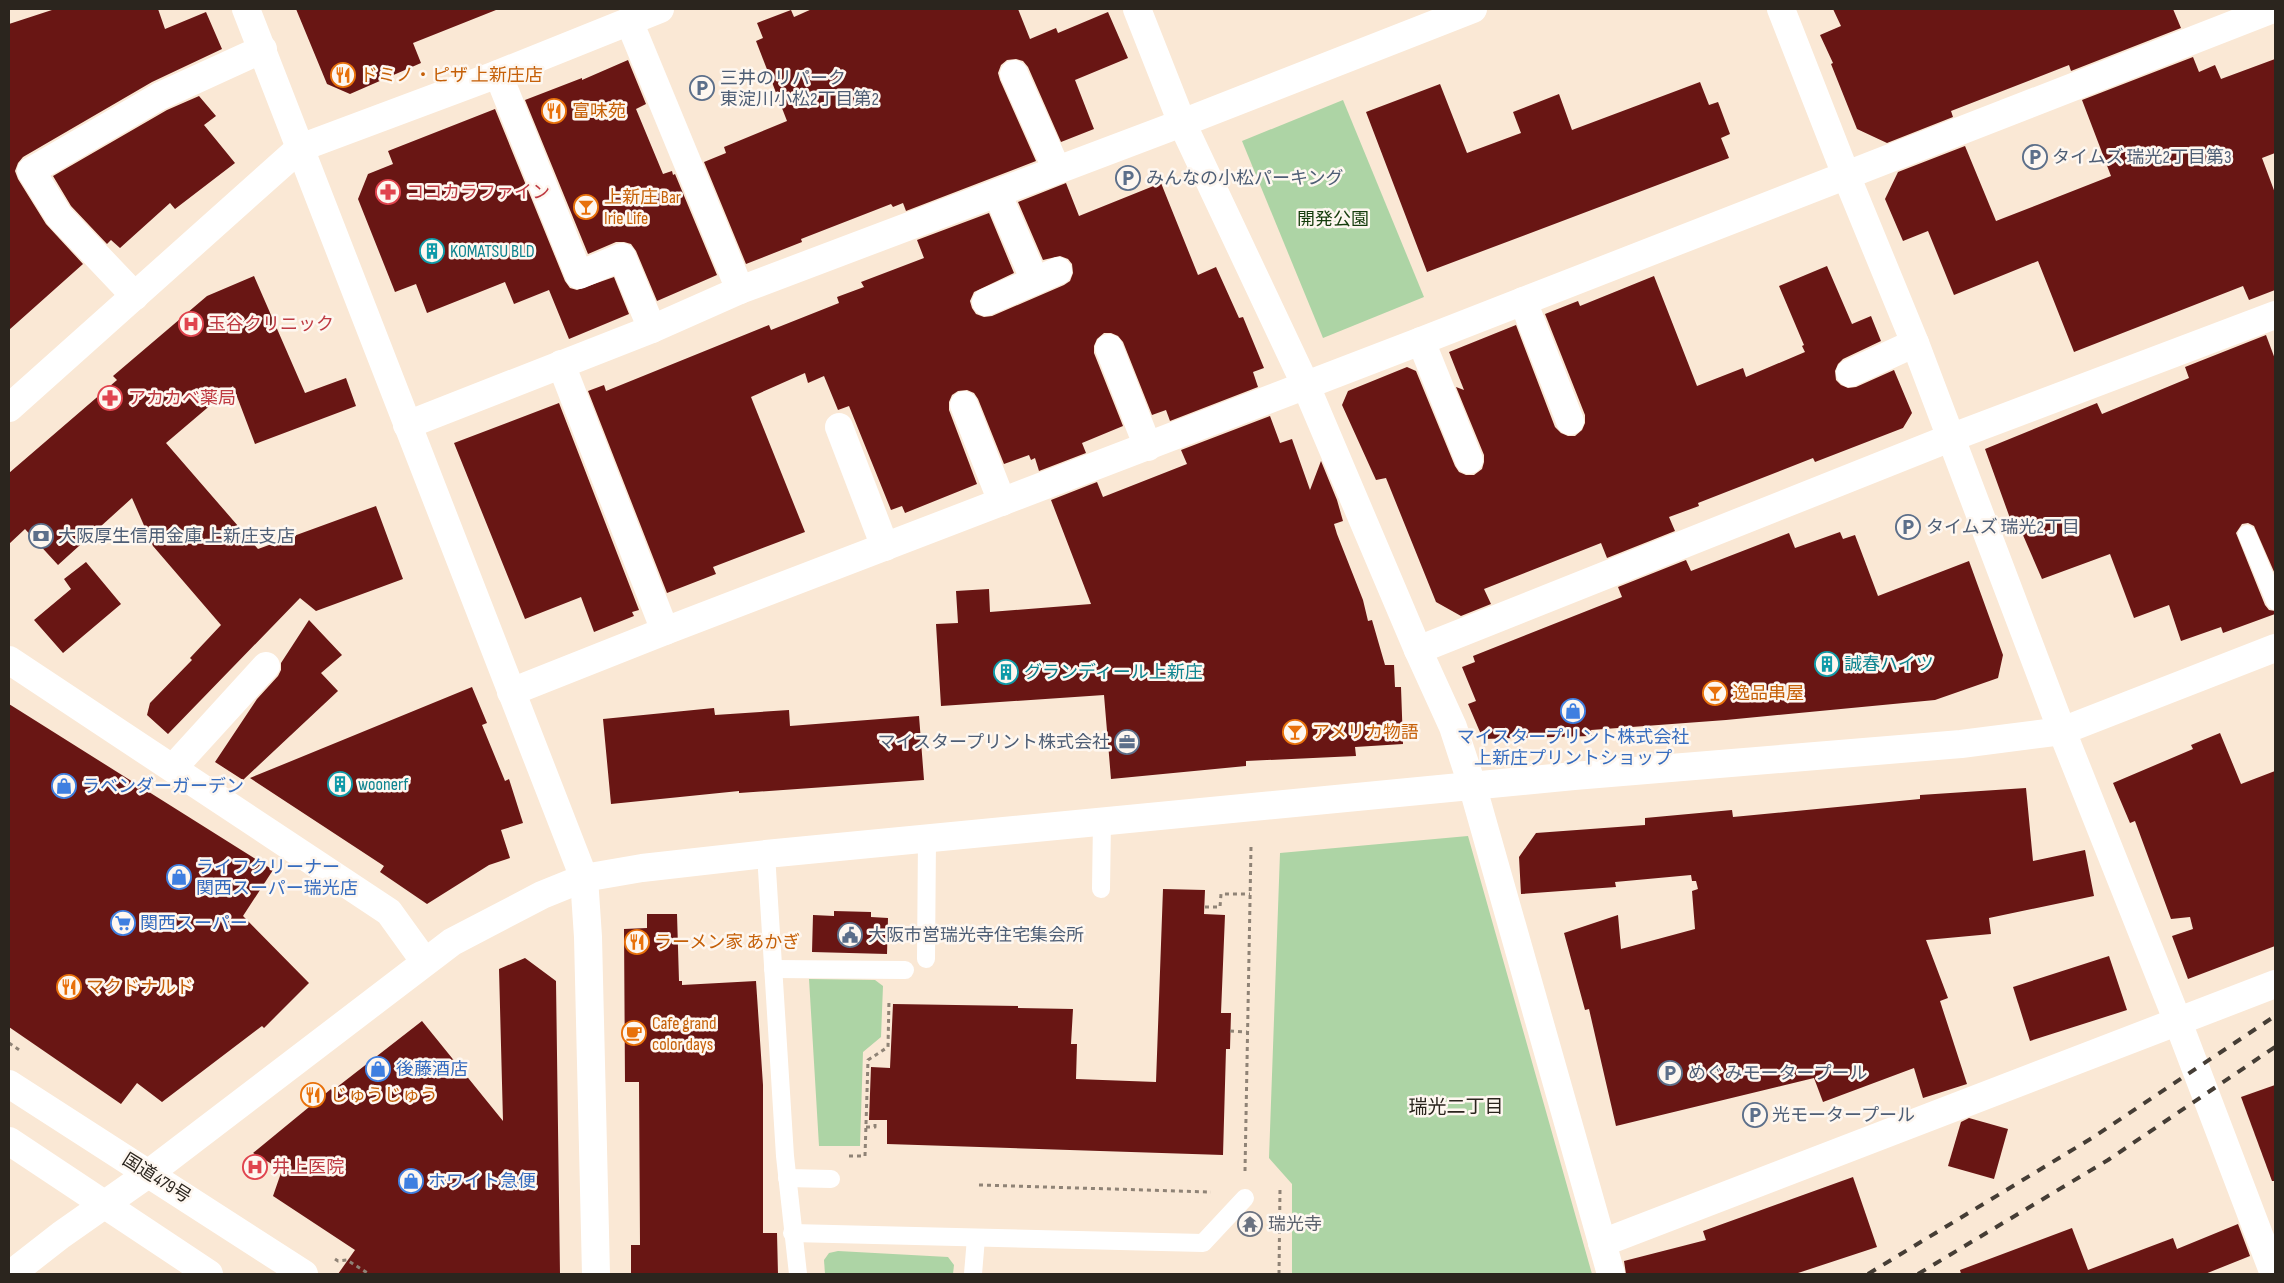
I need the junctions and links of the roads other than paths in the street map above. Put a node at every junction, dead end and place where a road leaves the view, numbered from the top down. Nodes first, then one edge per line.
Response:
1 (246, 9) edge
2 (660, 9) edge
3 (1137, 9) edge
4 (1473, 9) edge
5 (1781, 9) edge
6 (2273, 9) edge
7 (629, 21) junction
8 (263, 49) junction
9 (498, 74) junction
10 (1014, 74) dead end
11 (1182, 123) junction
12 (300, 148) junction
13 (1057, 170) junction
14 (1846, 175) junction
15 (997, 193) junction
16 (740, 290) junction
17 (134, 296) junction
18 (1523, 301) junction
19 (986, 302) dead end
20 (2275, 315) edge
21 (652, 329) junction
22 (1421, 341) junction
23 (1915, 342) junction
24 (1109, 348) dead end
25 (561, 364) junction
26 (1850, 373) dead end
27 (1306, 386) junction
28 (964, 405) dead end
29 (9, 408) edge
30 (1570, 421) dead end
31 (407, 425) junction
32 (839, 427) dead end
33 (1950, 438) junction
34 (1148, 447) junction
35 (1469, 460) dead end
36 (1002, 502) junction
37 (2247, 534) dead end
38 (885, 547) junction
39 (2275, 601) edge
40 (665, 631) junction
41 (2275, 648) edge
42 (1418, 650) junction
43 (9, 660) edge
44 (266, 666) dead end
45 (511, 692) junction
46 (2062, 731) junction
47 (173, 768) junction
48 (1472, 788) junction
49 (1102, 822) junction
50 (927, 838) junction
51 (766, 854) junction
52 (584, 878) junction
53 (1101, 889) dead end
54 (926, 959) dead end
55 (425, 962) junction
56 (773, 969) junction
57 (898, 970) road end
58 (2275, 984) edge
59 (2178, 1022) junction
60 (9, 1084) edge
61 (9, 1141) edge
62 (148, 1174) junction
63 (788, 1178) junction
64 (832, 1179) dead end
65 (1245, 1198) dead end
66 (104, 1205) junction
67 (792, 1233) junction
68 (976, 1238) junction
69 (1602, 1243) junction
70 (11, 1274) edge
71 (209, 1274) edge
72 (304, 1274) edge
73 (596, 1274) edge
74 (798, 1274) edge
75 (973, 1274) edge
76 (1611, 1274) edge
77 (2274, 1274) edge

1 - 8 main road
2 - 7 main road
3 - 11 main road
4 - 11 main road
5 - 14 main road
6 - 14 main road
7 - 9 main road
7 - 16 main road
8 - 12 main road
8 - 17 main road
9 - 12 main road
9 - 21 main road
10 - 13 main road
11 - 13 main road
11 - 27 main road
12 - 17 main road
12 - 31 main road
13 - 15 main road
14 - 18 main road
14 - 23 main road
15 - 16 main road
15 - 19 main road
16 - 21 main road
17 - 29 main road
18 - 22 main road
18 - 30 main road
20 - 33 main road
21 - 25 main road
22 - 27 main road
22 - 35 main road
23 - 26 main road
23 - 33 main road
24 - 34 main road
25 - 31 main road
25 - 40 main road
27 - 34 main road
27 - 42 main road
28 - 36 main road
31 - 45 main road
32 - 38 main road
33 - 42 main road
33 - 46 main road
34 - 36 main road
36 - 38 main road
37 - 39 lane
38 - 40 main road
40 - 45 main road
41 - 46 main road
42 - 48 main road
43 - 47 main road
44 - 47 main road
45 - 52 main road
46 - 48 main road
46 - 59 main road
47 - 55 main road
48 - 49 main road
48 - 69 main road
49 - 50 main road
49 - 53 lane
50 - 51 main road
50 - 54 lane
51 - 52 main road
51 - 56 lane
52 - 55 main road
52 - 73 main road
55 - 62 main road
56 - 57 lane
56 - 63 lane
58 - 59 main road
59 - 69 main road
59 - 77 main road
60 - 62 main road, 国道479号
61 - 66 main road
62 - 66 main road
62 - 72 main road, 国道479号
63 - 64 lane
63 - 67 lane
65 - 68 lane
66 - 70 main road
66 - 71 main road
67 - 68 lane
67 - 74 lane
68 - 75 lane
69 - 76 main road

